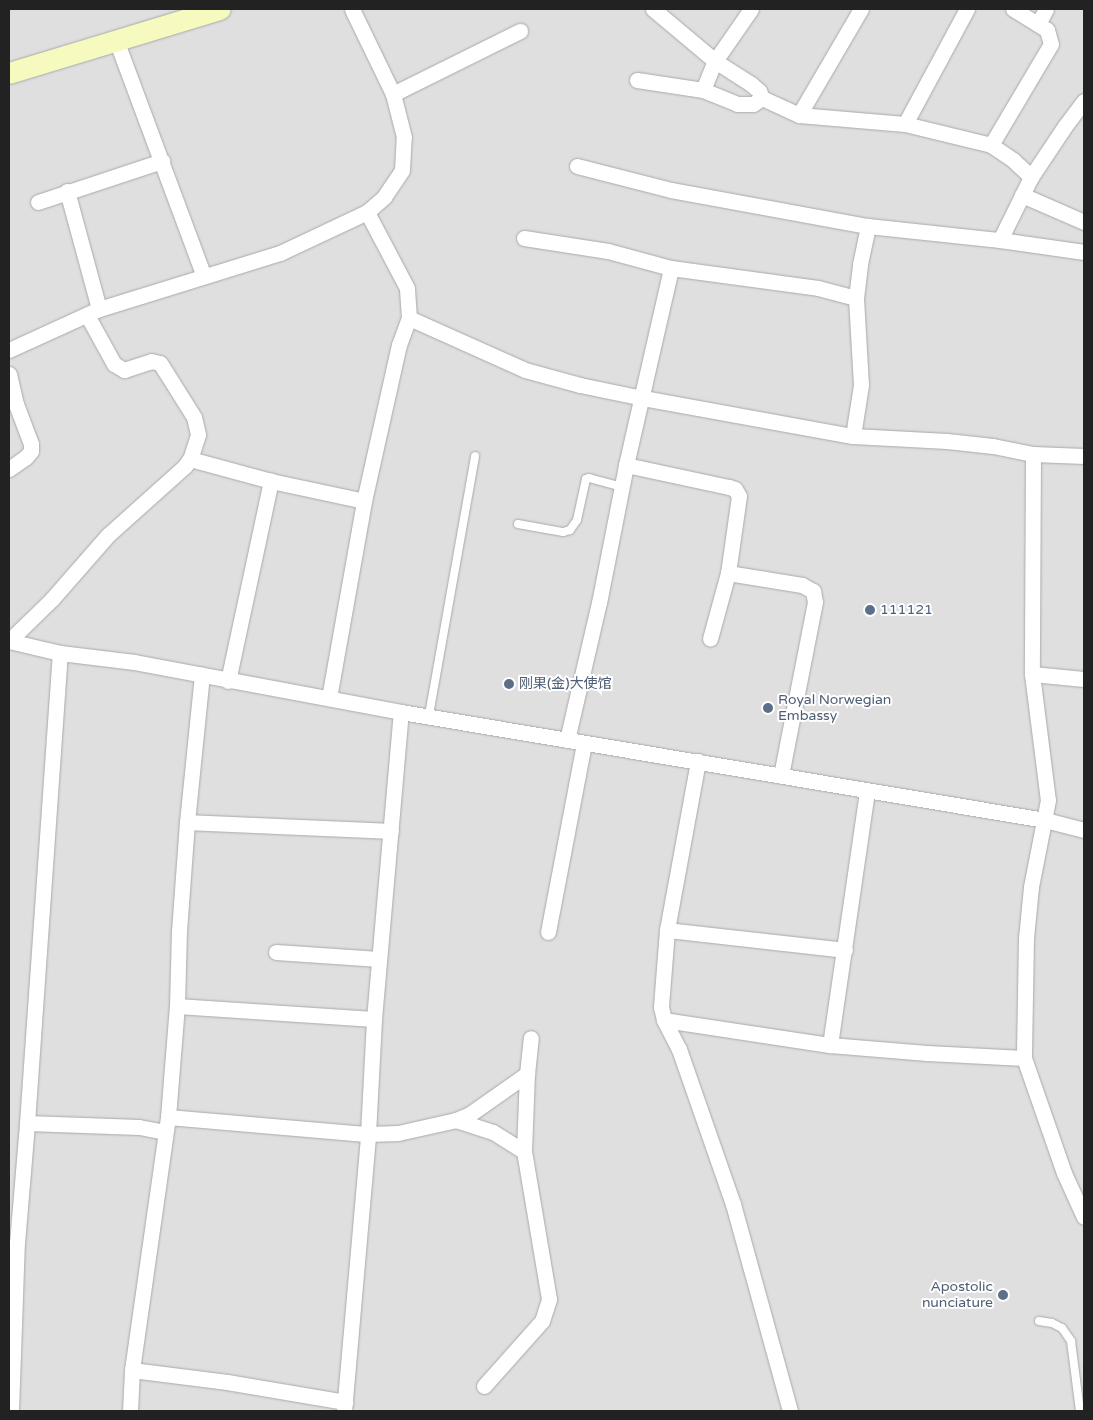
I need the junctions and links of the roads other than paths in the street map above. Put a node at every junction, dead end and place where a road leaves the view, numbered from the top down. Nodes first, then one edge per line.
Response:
1 (219, 9) edge
2 (352, 9) edge
3 (653, 9) edge
4 (751, 9) edge
5 (861, 9) edge
6 (967, 9) edge
7 (1013, 9) edge
8 (1046, 9) edge
9 (1038, 24) junction
10 (520, 31) dead end
11 (116, 40) junction
12 (715, 61) junction
13 (9, 73) edge
14 (637, 80) dead end
15 (702, 90) junction
16 (393, 94) junction
17 (762, 98) junction
18 (1084, 101) edge
19 (799, 114) junction
20 (905, 124) junction
21 (991, 145) junction
22 (162, 161) junction
23 (577, 166) dead end
24 (1031, 177) junction
25 (67, 191) junction
26 (1022, 195) junction
27 (38, 202) dead end
28 (367, 212) junction
29 (1084, 222) edge
30 (868, 226) junction
31 (524, 238) dead end
32 (1000, 240) junction
33 (1084, 252) edge
34 (671, 268) junction
35 (204, 276) junction
36 (856, 298) junction
37 (93, 312) junction
38 (409, 318) junction
39 (9, 350) edge
40 (9, 374) edge
41 (643, 398) junction
42 (853, 436) junction
43 (1033, 454) junction
44 (475, 456) dead end
45 (1084, 456) edge
46 (190, 459) junction
47 (626, 465) junction
48 (9, 469) edge
49 (271, 481) junction
50 (622, 486) junction
51 (364, 501) junction
52 (518, 524) dead end
53 (728, 573) junction
54 (710, 639) dead end
55 (60, 653) junction
56 (1032, 674) junction
57 (202, 676) junction
58 (1084, 679) edge
59 (228, 681) junction
60 (329, 698) junction
61 (401, 712) junction
62 (429, 715) junction
63 (567, 740) junction
64 (584, 743) junction
65 (698, 761) junction
66 (781, 776) junction
67 (867, 791) junction
68 (1045, 820) junction
69 (187, 822) junction
70 (1084, 830) edge
71 (391, 831) junction
72 (667, 930) junction
73 (548, 932) dead end
74 (844, 950) junction
75 (276, 952) dead end
76 (379, 959) junction
77 (177, 1006) junction
78 (374, 1019) junction
79 (664, 1020) junction
80 (531, 1038) dead end
81 (830, 1045) junction
82 (1024, 1058) junction
83 (527, 1074) junction
84 (456, 1120) junction
85 (27, 1123) junction
86 (166, 1124) junction
87 (368, 1134) junction
88 (524, 1151) junction
89 (1084, 1217) edge
90 (13, 1244) edge
91 (1039, 1321) dead end
92 (132, 1370) junction
93 (484, 1386) dead end
94 (345, 1407) edge
95 (11, 1411) edge
96 (130, 1411) edge
97 (790, 1411) edge
98 (1080, 1411) edge

1 - 11 street
2 - 16 street
3 - 12 street
4 - 12 street
5 - 19 street
6 - 20 street
7 - 9 street
8 - 9 street
9 - 21 street
10 - 16 street
11 - 13 street
11 - 22 street
12 - 15 street
12 - 17 street
14 - 15 street
15 - 17 street
16 - 28 street
17 - 19 street
18 - 24 street
19 - 20 street
20 - 21 street
21 - 24 street
22 - 25 street
22 - 35 street
23 - 30 street
24 - 26 street
25 - 27 street
25 - 37 street
26 - 29 street
26 - 32 street
28 - 35 street
28 - 38 street
30 - 32 street
30 - 36 street
31 - 34 street
32 - 33 street
34 - 36 street
34 - 41 street
35 - 37 street
36 - 42 street
37 - 39 street
37 - 46 street
38 - 41 street
38 - 51 street
40 - 48 street
41 - 42 street
41 - 47 street
42 - 43 street
43 - 45 street
43 - 56 street
44 - 62 lane
46 - 49 street
46 - 55 street
47 - 50 street
47 - 53 street
49 - 51 street
49 - 59 street
50 - 52 lane
50 - 63 street
51 - 60 street
53 - 54 street
53 - 66 street
55 - 57 street
55 - 85 street
56 - 58 street
56 - 68 street
57 - 59 street
57 - 69 street
59 - 60 street
60 - 61 street
61 - 62 street
61 - 71 street
62 - 63 street
63 - 64 street
64 - 65 street
64 - 73 street
65 - 66 street
65 - 72 street
66 - 67 street
67 - 68 street
67 - 74 street
68 - 70 street
68 - 82 street
69 - 71 street
69 - 77 street
71 - 76 street
72 - 74 street
72 - 79 street
74 - 81 street
75 - 76 street
76 - 78 street
77 - 78 street
77 - 86 street
78 - 87 street
79 - 81 street
79 - 97 street
80 - 83 street
81 - 82 street
82 - 89 street
83 - 84 street
83 - 88 street
84 - 87 street
84 - 88 street
85 - 86 street
85 - 90 street
86 - 87 street
86 - 92 street
87 - 94 street
88 - 93 street
90 - 95 street
91 - 98 lane
92 - 94 street
92 - 96 street

